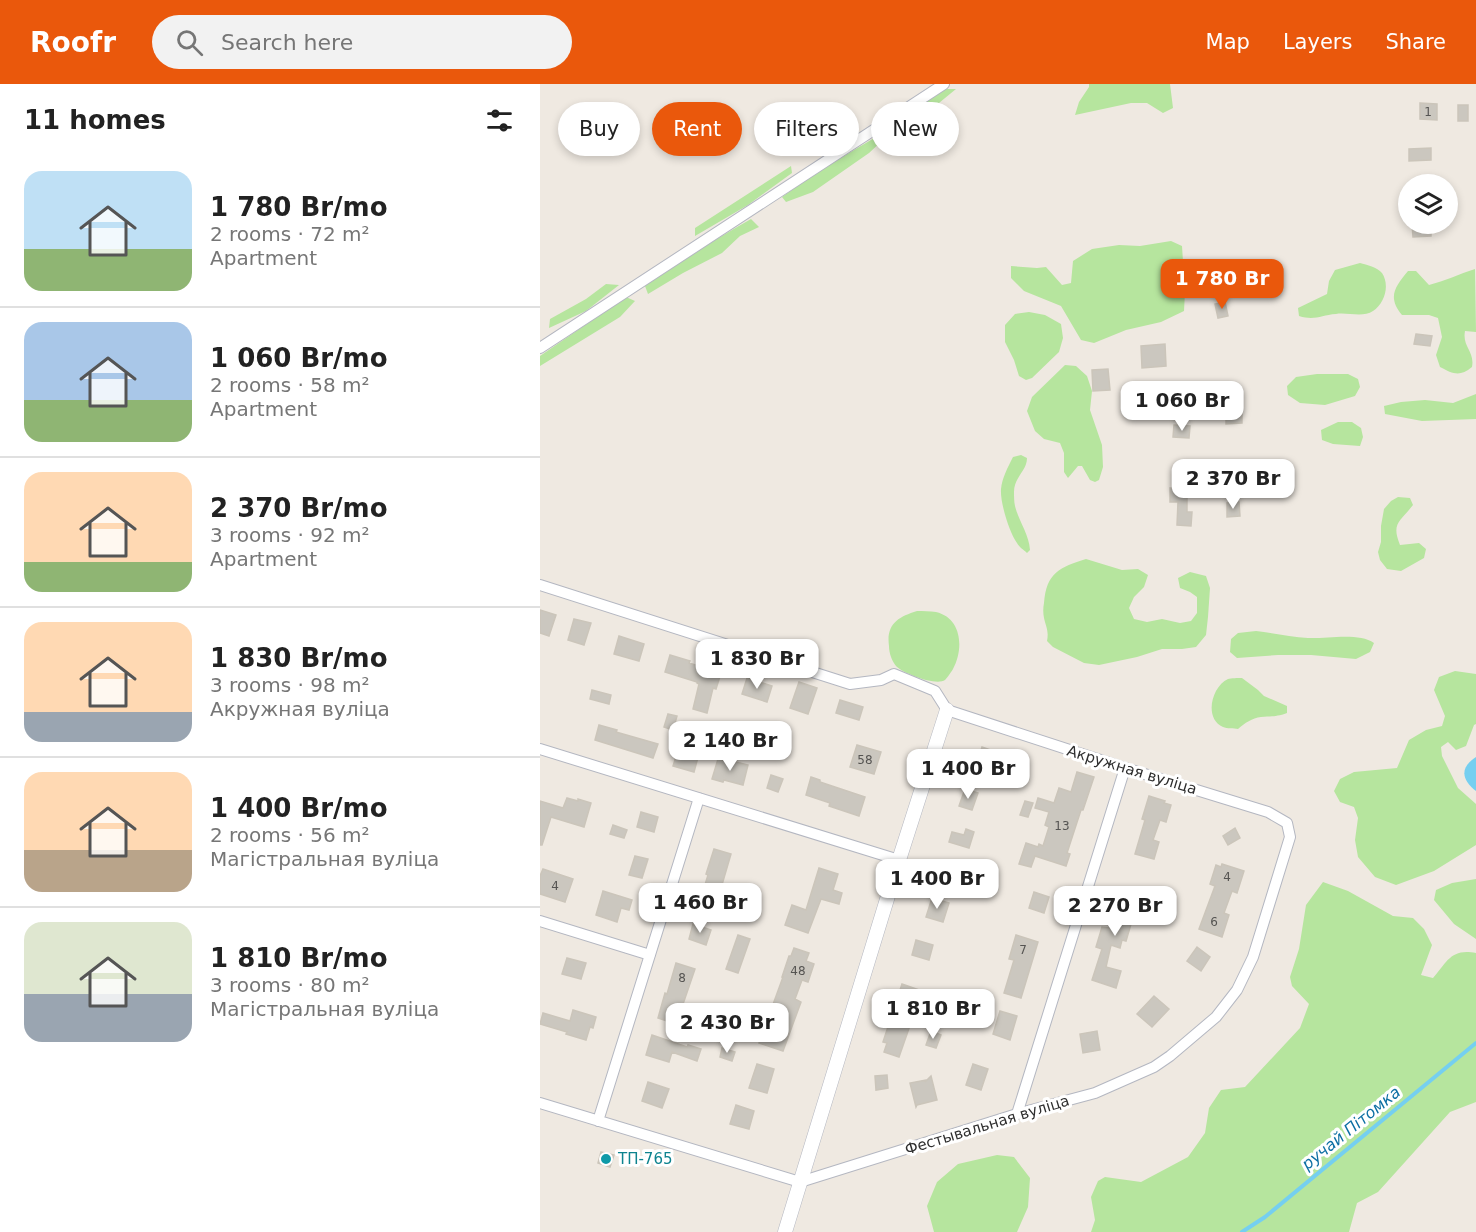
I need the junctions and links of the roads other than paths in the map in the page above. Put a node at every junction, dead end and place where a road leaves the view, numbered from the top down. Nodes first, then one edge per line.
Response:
1 (944, 84) edge
2 (540, 348) edge
3 (540, 585) edge
4 (947, 710) junction
5 (540, 749) edge
6 (1125, 768) junction
7 (699, 798) junction
8 (1287, 823) joint
9 (899, 860) junction
10 (540, 921) edge
11 (650, 955) junction
12 (540, 1103) edge
13 (1017, 1114) junction
14 (598, 1121) junction
15 (800, 1182) junction
16 (785, 1232) edge

1 - 2 street
3 - 4 street
4 - 6 street, Акружная вуліца
4 - 9 street
5 - 7 street
6 - 8 street, Акружная вуліца
6 - 13 street
7 - 9 street
7 - 11 street
8 - 13 street, Фестывальная вуліца
9 - 15 street
10 - 11 street
11 - 14 street
12 - 14 street
13 - 15 street, Фестывальная вуліца
14 - 15 street
15 - 16 street

